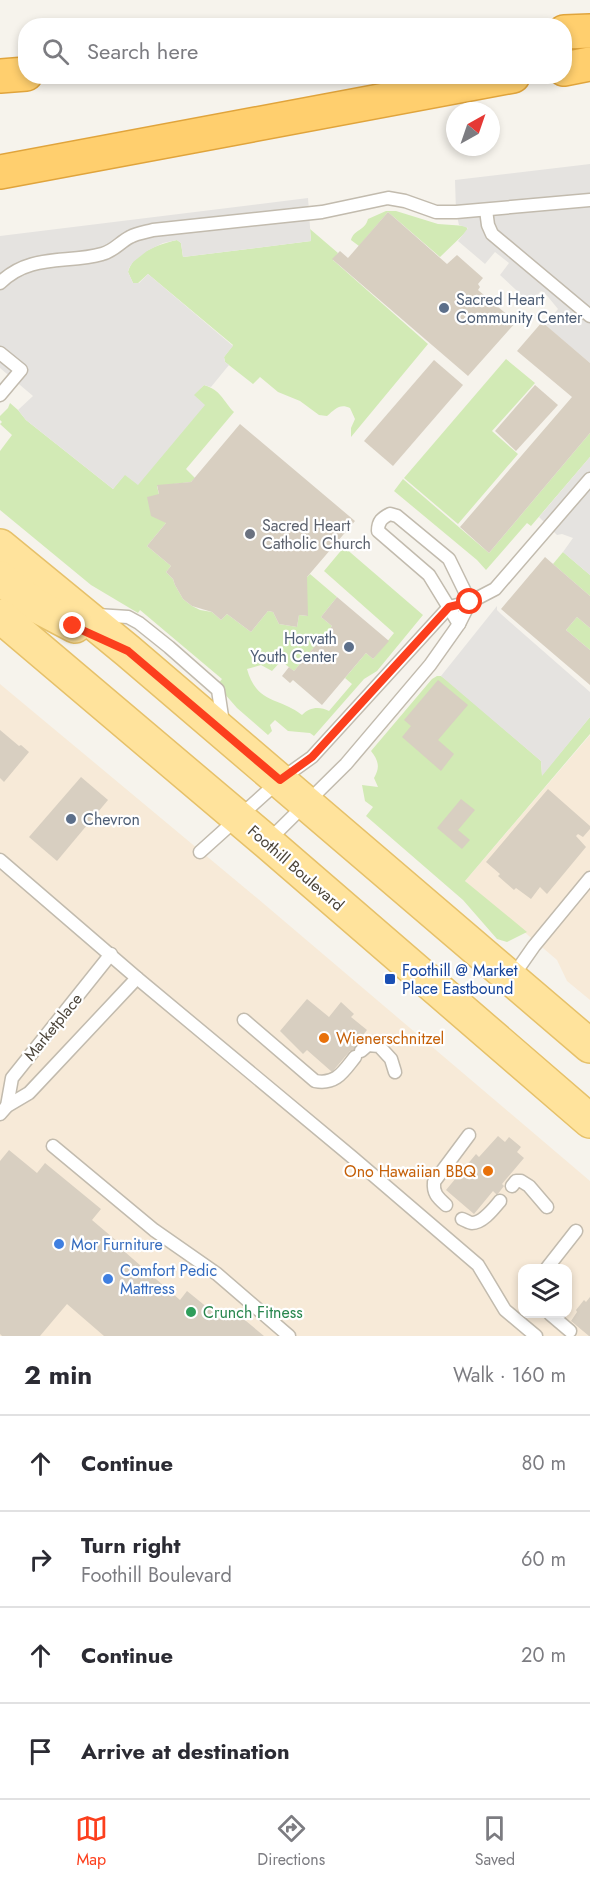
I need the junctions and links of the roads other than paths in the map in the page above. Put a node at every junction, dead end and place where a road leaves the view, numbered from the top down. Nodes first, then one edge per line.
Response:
1 (590, 30) edge
2 (572, 31) edge
3 (590, 64) edge
4 (572, 67) edge
5 (18, 75) edge
6 (0, 76) edge
7 (470, 84) edge
8 (0, 172) edge
9 (590, 200) edge
10 (486, 210) junction
11 (0, 283) edge
12 (590, 316) edge
13 (0, 352) edge
14 (0, 395) edge
15 (590, 479) edge
16 (0, 546) edge
17 (0, 578) edge
18 (470, 602) junction
19 (449, 607) junction
20 (83, 614) junction
21 (0, 616) edge
22 (459, 624) junction
23 (128, 651) junction
24 (225, 733) junction
25 (280, 780) junction
26 (307, 803) junction
27 (238, 818) junction
28 (267, 842) junction
29 (200, 852) dead end
30 (0, 860) edge
31 (590, 879) edge
32 (111, 954) junction
33 (137, 978) junction
34 (512, 978) junction
35 (244, 1020) dead end
36 (590, 1046) edge
37 (395, 1072) dead end
38 (3, 1110) edge
39 (590, 1122) edge
40 (469, 1135) dead end
41 (53, 1146) dead end
42 (512, 1186) dead end
43 (500, 1201) dead end
44 (446, 1205) dead end
45 (547, 1207) dead end
46 (462, 1219) dead end
47 (576, 1231) dead end
48 (551, 1264) edge
49 (555, 1318) edge
50 (570, 1331) dead end
51 (289, 1336) edge
52 (536, 1336) edge

1 - 2 highway
3 - 4 highway
5 - 6 highway
7 - 8 highway
9 - 10 lane
10 - 11 lane
10 - 12 lane
13 - 14 lane
15 - 18 lane
16 - 20 main road
17 - 23 main road
18 - 19 lane
18 - 19 lane
18 - 22 lane
19 - 22 lane
19 - 25 lane
20 - 23 main road
20 - 24 lane
21 - 27 main road, Foothill Boulevard
22 - 26 lane
23 - 24 main road
24 - 25 main road
25 - 26 main road
25 - 27 lane
26 - 28 lane
26 - 34 main road
27 - 28 main road, Foothill Boulevard
27 - 29 lane
28 - 39 main road, Foothill Boulevard
30 - 32 lane
31 - 34 lane
32 - 33 lane
32 - 38 lane, Marketplace
33 - 38 lane, Marketplace
33 - 52 lane
34 - 36 main road
35 - 37 lane
40 - 44 lane
41 - 51 lane
42 - 45 lane
43 - 46 lane
47 - 48 lane
49 - 50 lane

